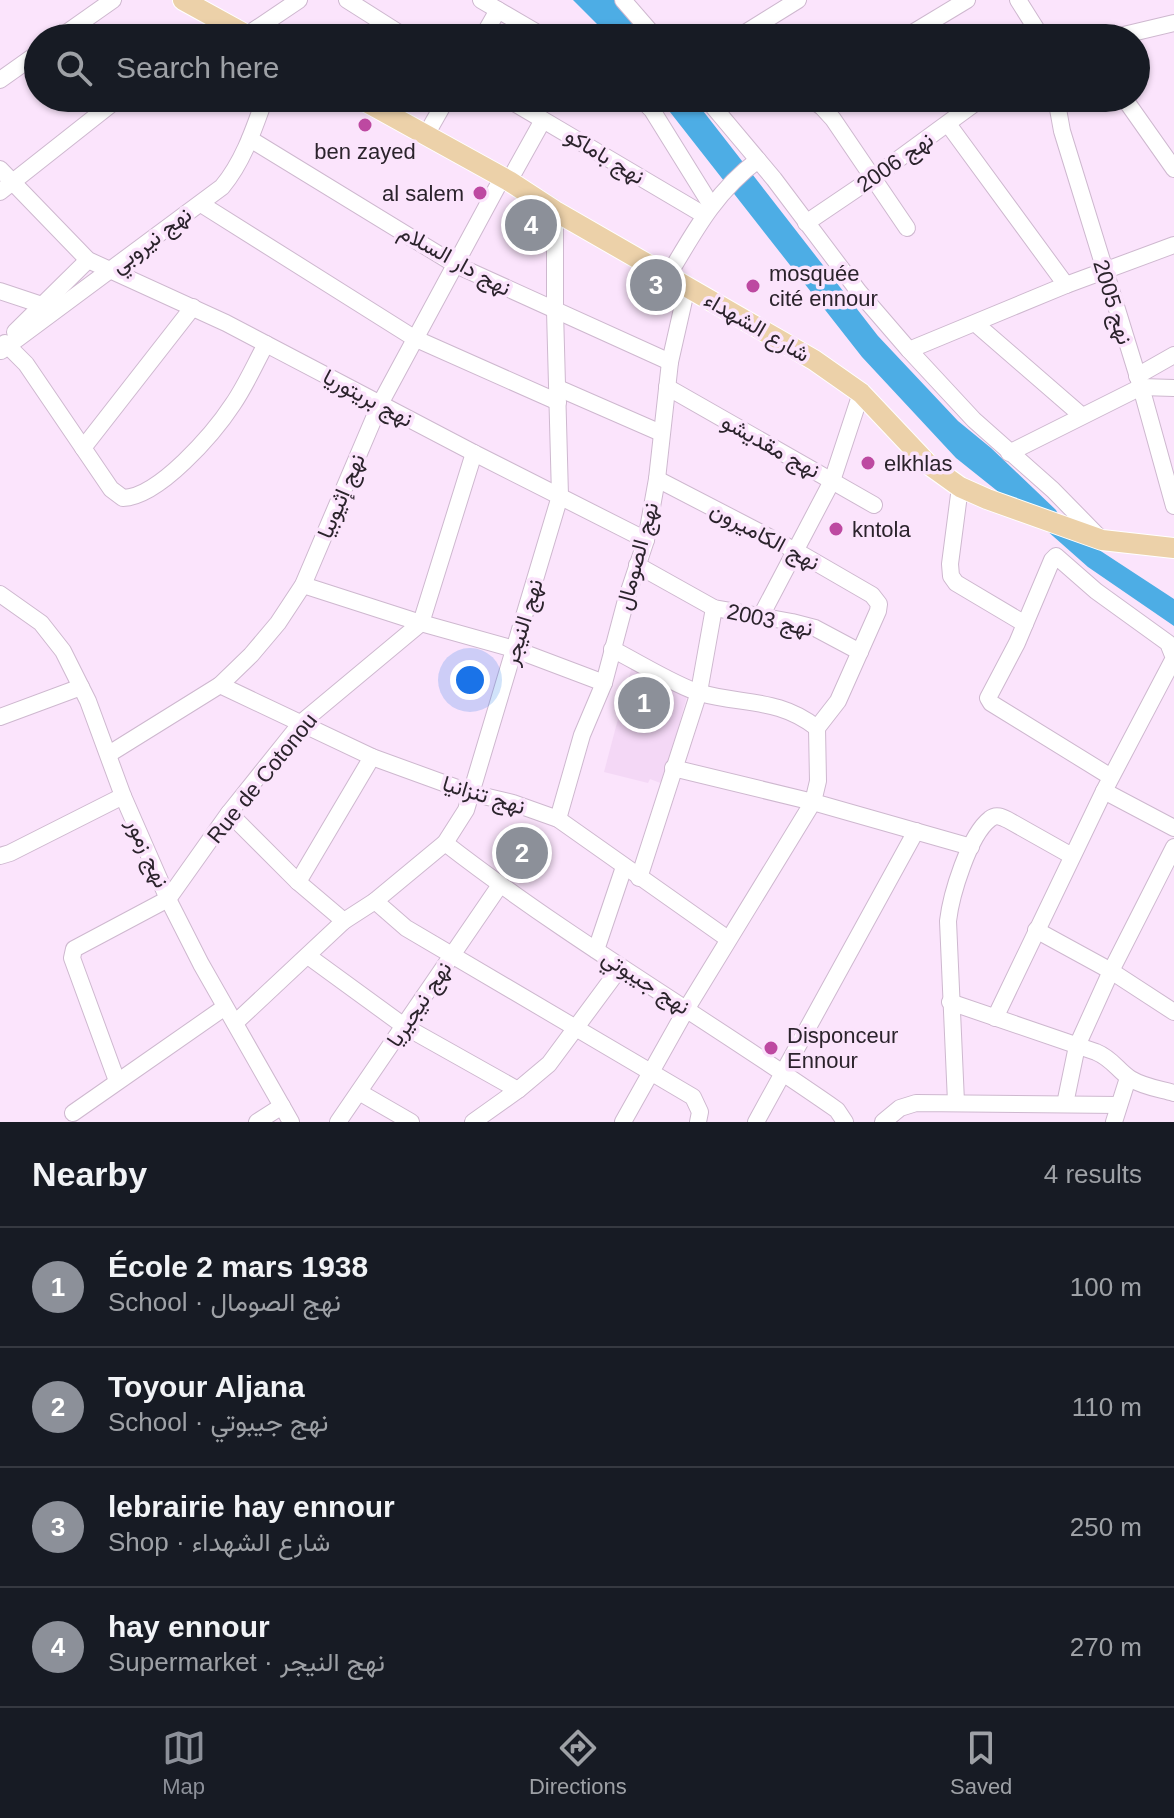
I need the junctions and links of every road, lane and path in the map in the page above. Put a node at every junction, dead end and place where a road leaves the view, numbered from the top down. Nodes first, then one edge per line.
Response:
1 (113, 0) edge
2 (183, 0) edge
3 (299, 0) edge
4 (347, 0) edge
5 (481, 0) edge
6 (967, 0) edge
7 (625, 1) edge
8 (1021, 1) edge
9 (789, 2) edge
10 (276, 5) edge
11 (498, 10) junction
12 (223, 22) junction
13 (1174, 23) edge
14 (79, 24) edge
15 (220, 24) edge
16 (227, 24) edge
17 (259, 24) edge
18 (385, 24) edge
19 (490, 24) edge
20 (522, 24) edge
21 (644, 24) edge
22 (757, 24) edge
23 (927, 24) edge
24 (1034, 24) edge
25 (1150, 29) edge
26 (24, 63) edge
27 (0, 80) edge
28 (101, 112) edge
29 (260, 112) edge
30 (384, 112) edge
31 (439, 112) edge
32 (530, 112) edge
33 (653, 112) edge
34 (717, 112) edge
35 (827, 112) edge
36 (964, 112) edge
37 (1059, 112) edge
38 (1135, 112) edge
39 (543, 120) junction
40 (948, 124) junction
41 (426, 135) junction
42 (250, 139) junction
43 (1171, 159) edge
44 (755, 162) junction
45 (0, 169) edge
46 (874, 177) junction
47 (506, 179) junction
48 (7, 187) edge
49 (201, 204) junction
50 (708, 210) junction
51 (555, 211) junction
52 (806, 223) junction
53 (907, 228) dead end
54 (1174, 245) edge
55 (88, 260) junction
56 (456, 265) junction
57 (111, 270) junction
58 (1104, 272) junction
59 (668, 276) junction
60 (1066, 285) junction
61 (687, 287) junction
62 (0, 291) edge
63 (42, 305) junction
64 (193, 307) junction
65 (555, 311) junction
66 (976, 324) junction
67 (414, 338) junction
68 (266, 344) junction
69 (3, 347) edge
70 (909, 350) junction
71 (1174, 355) edge
72 (670, 362) junction
73 (1139, 382) junction
74 (667, 387) junction
75 (1174, 388) edge
76 (861, 393) junction
77 (558, 395) junction
78 (380, 404) junction
79 (1081, 415) junction
80 (661, 433) junction
81 (83, 448) junction
82 (474, 453) junction
83 (1009, 453) junction
84 (657, 479) junction
85 (832, 481) junction
86 (960, 487) junction
87 (560, 496) junction
88 (874, 505) dead end
89 (1174, 506) edge
90 (646, 540) junction
91 (1102, 540) junction
92 (1174, 548) edge
93 (796, 551) junction
94 (637, 565) junction
95 (303, 585) junction
96 (0, 594) edge
97 (714, 608) junction
98 (761, 616) junction
99 (421, 623) junction
100 (1025, 624) junction
101 (514, 649) junction
102 (612, 649) junction
103 (860, 652) junction
104 (604, 683) junction
105 (220, 685) junction
106 (81, 687) junction
107 (699, 692) junction
108 (0, 717) edge
109 (301, 723) junction
110 (817, 728) junction
111 (109, 754) junction
112 (372, 757) junction
113 (673, 768) junction
114 (1108, 784) junction
115 (471, 793) junction
116 (123, 796) junction
117 (813, 802) junction
118 (229, 813) junction
119 (558, 819) junction
120 (1174, 828) edge
121 (916, 831) junction
122 (445, 843) junction
123 (971, 847) junction
124 (1174, 847) edge
125 (0, 856) edge
126 (1072, 856) junction
127 (624, 867) junction
128 (639, 878) junction
129 (298, 882) junction
130 (500, 885) junction
131 (168, 899) junction
132 (375, 901) junction
133 (344, 921) junction
134 (1036, 930) junction
135 (728, 939) junction
136 (596, 950) junction
137 (308, 956) junction
138 (452, 956) junction
139 (620, 968) junction
140 (1111, 971) junction
141 (950, 1002) junction
142 (225, 1007) junction
143 (687, 1008) junction
144 (1174, 1012) edge
145 (995, 1018) junction
146 (235, 1023) junction
147 (404, 1026) junction
148 (576, 1027) junction
149 (1077, 1046) junction
150 (651, 1070) junction
151 (784, 1072) junction
152 (1128, 1078) junction
153 (117, 1081) junction
154 (518, 1090) junction
155 (359, 1092) junction
156 (1174, 1093) edge
157 (956, 1102) junction
158 (1065, 1104) junction
159 (1119, 1105) junction
160 (282, 1106) junction
161 (73, 1113) dead end
162 (257, 1122) edge
163 (291, 1122) edge
164 (338, 1122) edge
165 (411, 1122) edge
166 (473, 1122) edge
167 (623, 1122) edge
168 (698, 1122) edge
169 (756, 1122) edge
170 (845, 1122) edge
171 (883, 1122) edge
172 (1114, 1122) edge

1 - 14 street
2 - 12 main road
3 - 10 street
4 - 18 street
5 - 11 street
6 - 23 street
7 - 21 street
8 - 24 street
9 - 22 street
10 - 17 street
11 - 19 street
11 - 20 street
12 - 15 street
12 - 16 main road
13 - 25 street
26 - 27 street
28 - 48 street
29 - 42 street, نهج نيروبي
30 - 41 main road, شارع الشهداء
31 - 41 street
32 - 39 street, نهج باماكو
33 - 50 street
34 - 44 street
35 - 46 street
36 - 40 street, نهج 2006
37 - 58 street, نهج 2005
38 - 43 street
39 - 47 street, نهج إثيوبيا
39 - 50 street, نهج باماكو
40 - 46 street, نهج 2006
40 - 60 street
41 - 47 main road, شارع الشهداء
42 - 49 street, نهج نيروبي
42 - 56 street, نهج دار السلام
44 - 50 street
44 - 52 street
45 - 48 street
46 - 52 street, نهج 2006
46 - 53 street
47 - 51 main road, شارع الشهداء
47 - 56 street, نهج إثيوبيا
48 - 55 street
49 - 57 street, نهج نيروبي
49 - 67 street
50 - 59 street
51 - 59 main road, شارع الشهداء
51 - 65 street, نهج النيجر
52 - 70 street
54 - 58 street
55 - 57 street, نهج بريتوريا
55 - 63 street
56 - 65 street, نهج دار السلام
56 - 67 street, نهج إثيوبيا
57 - 64 street, نهج بريتوريا
57 - 69 street, نهج نيروبي
58 - 60 street
58 - 73 street, نهج 2005
59 - 61 main road, شارع الشهداء
60 - 66 street
61 - 72 street, نهج الصومال
61 - 76 main road, شارع الشهداء
62 - 63 street
63 - 69 street
64 - 68 street, نهج بريتوريا
64 - 81 street
65 - 72 street, نهج دار السلام
65 - 77 street, نهج النيجر
66 - 70 street
66 - 79 street
67 - 77 street
67 - 78 street, نهج إثيوبيا
68 - 78 street, نهج بريتوريا
68 - 81 street
69 - 81 street
70 - 83 street
71 - 73 street
72 - 74 street, نهج الصومال
73 - 75 street
73 - 79 street
73 - 89 street, نهج 2005
74 - 80 street, نهج الصومال
74 - 85 street, نهج مقديشو
76 - 85 street
76 - 86 main road, شارع الشهداء
77 - 80 street
77 - 87 street, نهج النيجر
78 - 82 street, نهج بريتوريا
78 - 95 street, نهج إثيوبيا
79 - 83 street
80 - 84 street, نهج الصومال
82 - 87 street, نهج بريتوريا
82 - 99 street
83 - 91 street
84 - 90 street, نهج الصومال
84 - 93 street, نهج الكاميرون
85 - 88 street, نهج مقديشو
85 - 93 street
86 - 91 main road, شارع الشهداء
86 - 100 street
87 - 90 street, نهج بريتوريا
87 - 101 street, نهج النيجر
90 - 94 street, نهج الصومال
91 - 92 main road, شارع الشهداء
93 - 98 street
93 - 103 street, نهج الكاميرون
94 - 97 street, نهج 2003
94 - 102 street, نهج الصومال
95 - 99 street
95 - 105 street, نهج إثيوبيا
96 - 106 street, نهج زمور
97 - 98 street, نهج 2003
97 - 107 street
98 - 103 street, نهج 2003
99 - 101 street
99 - 109 street, Rue de Cotonou
100 - 114 street
100 - 114 street
101 - 104 street
101 - 115 street, نهج النيجر
102 - 104 street, نهج الصومال
102 - 107 street
103 - 110 street
104 - 119 street, نهج الصومال
105 - 109 street, نهج تنزانيا
105 - 111 street, نهج إثيوبيا
106 - 108 street
106 - 111 street, نهج زمور
107 - 110 street
107 - 113 street
109 - 112 street, نهج تنزانيا
109 - 118 street, Rue de Cotonou
110 - 117 street
111 - 116 street, نهج زمور
112 - 115 street, نهج تنزانيا
112 - 129 street
113 - 117 street
113 - 128 street
114 - 120 street
114 - 126 street
115 - 119 street, نهج تنزانيا
115 - 122 street, نهج النيجر
116 - 125 street
116 - 131 street, نهج زمور
117 - 121 street
117 - 135 street
118 - 129 street
118 - 131 street, Rue de Cotonou
119 - 127 street, نهج تنزانيا
121 - 123 street
121 - 151 street
122 - 130 street, نهج جيبوتي
122 - 132 street, نهج النيجر
123 - 126 street
123 - 141 street
124 - 140 street
126 - 134 street
127 - 128 street, نهج تنزانيا
127 - 136 street
128 - 135 street, نهج تنزانيا
129 - 133 street
130 - 136 street, نهج جيبوتي
130 - 138 street, نهج نيجيريا
131 - 142 street, نهج زمور
131 - 153 street, Rue de Cotonou
132 - 133 street, نهج النيجر
132 - 138 street
133 - 137 street, نهج النيجر
134 - 140 street
134 - 145 street
135 - 143 street
136 - 139 street, نهج جيبوتي
137 - 146 street, نهج النيجر
137 - 147 street
138 - 147 street, نهج نيجيريا
138 - 148 street
139 - 143 street, نهج جيبوتي
139 - 148 street
140 - 144 street
140 - 149 street
141 - 145 street
141 - 157 street
142 - 146 street, نهج زمور
142 - 153 street
143 - 150 street
143 - 151 street, نهج جيبوتي
145 - 149 street
146 - 160 street, نهج زمور
147 - 154 street
147 - 155 street, نهج نيجيريا
148 - 150 street
148 - 154 street
149 - 152 street
149 - 158 street
150 - 167 street
150 - 168 street
151 - 169 street
151 - 170 street, نهج جيبوتي
152 - 156 street
152 - 159 street
153 - 161 street
154 - 166 street
155 - 164 street, نهج نيجيريا
155 - 165 street
157 - 158 street
157 - 171 street
158 - 159 street
159 - 172 street
160 - 162 street
160 - 163 street, نهج زمور

